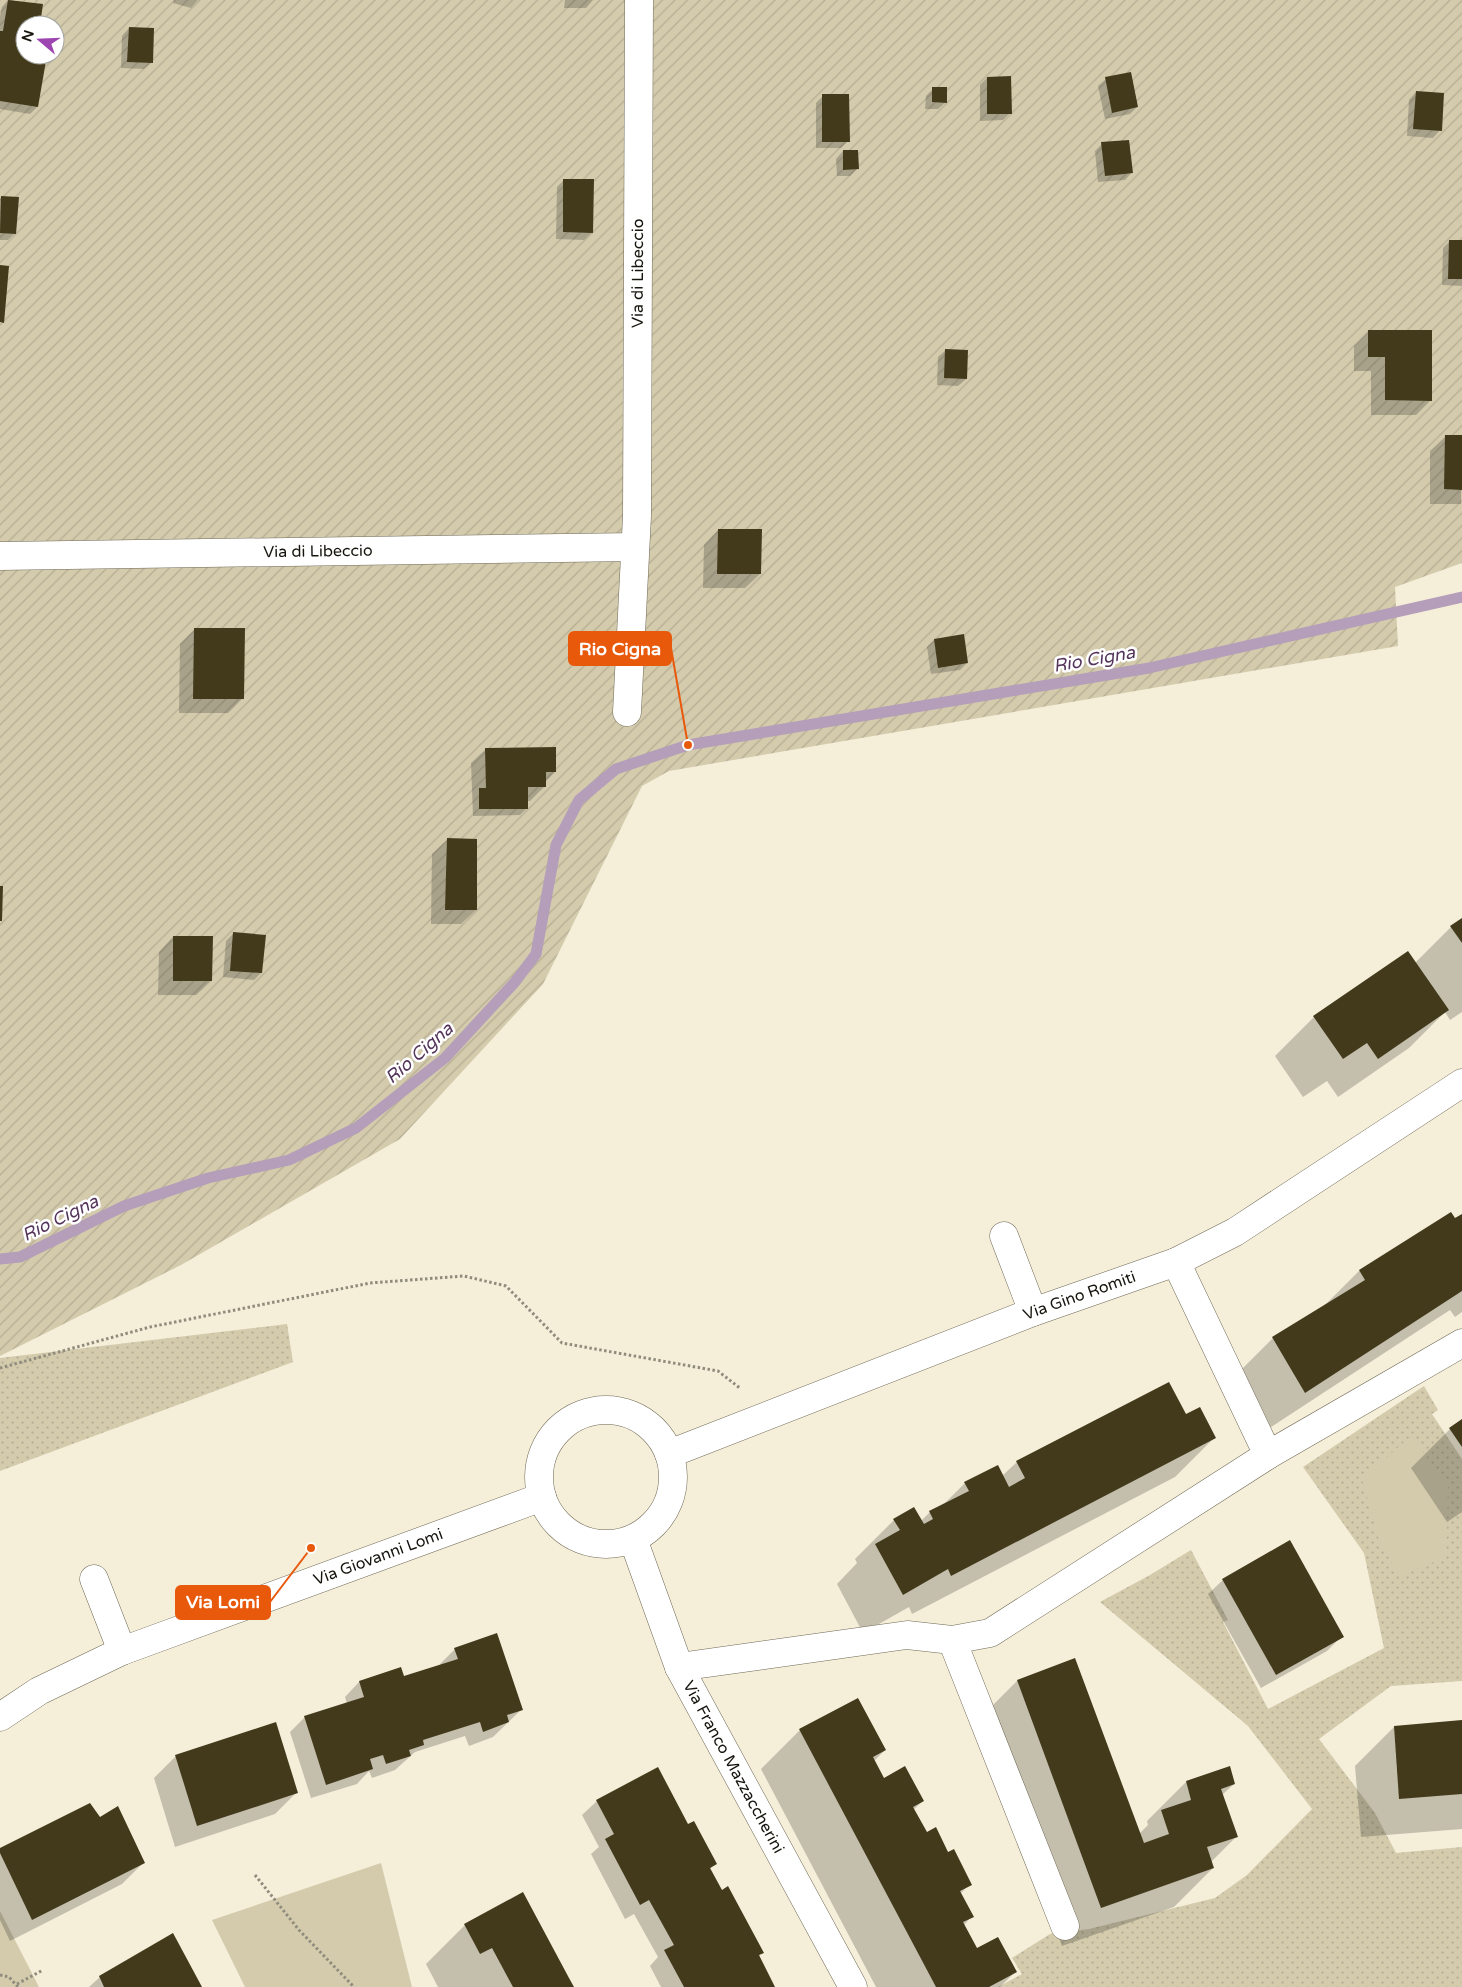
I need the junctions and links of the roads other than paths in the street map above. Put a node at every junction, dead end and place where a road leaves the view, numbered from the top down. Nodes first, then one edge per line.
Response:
1 (639, 0) edge
2 (636, 547) junction
3 (0, 556) edge
4 (627, 712) dead end
5 (1462, 1083) edge
6 (1004, 1236) dead end
7 (1176, 1262) junction
8 (1033, 1312) junction
9 (1462, 1343) edge
10 (669, 1454) junction
11 (1268, 1455) junction
12 (542, 1497) junction
13 (633, 1539) junction
14 (94, 1579) dead end
15 (952, 1640) junction
16 (122, 1652) junction
17 (679, 1667) junction
18 (0, 1717) edge
19 (1065, 1926) dead end
20 (853, 1987) edge

1 - 2 street, Via di Libeccio
2 - 3 street, Via di Libeccio
2 - 4 street, Via di Libeccio
5 - 7 street, Via Gino Romiti
6 - 8 street
7 - 8 street, Via Gino Romiti
7 - 11 street
8 - 10 street, Via Gino Romiti
9 - 11 street
10 - 12 street
10 - 13 street
11 - 15 street
12 - 13 street
12 - 16 street, Via Giovanni Lomi
13 - 17 street, Via Franco Mazzaccherini
14 - 16 street
15 - 17 street
15 - 19 street
16 - 18 street, Via Giovanni Lomi
17 - 20 street, Via Franco Mazzaccherini

